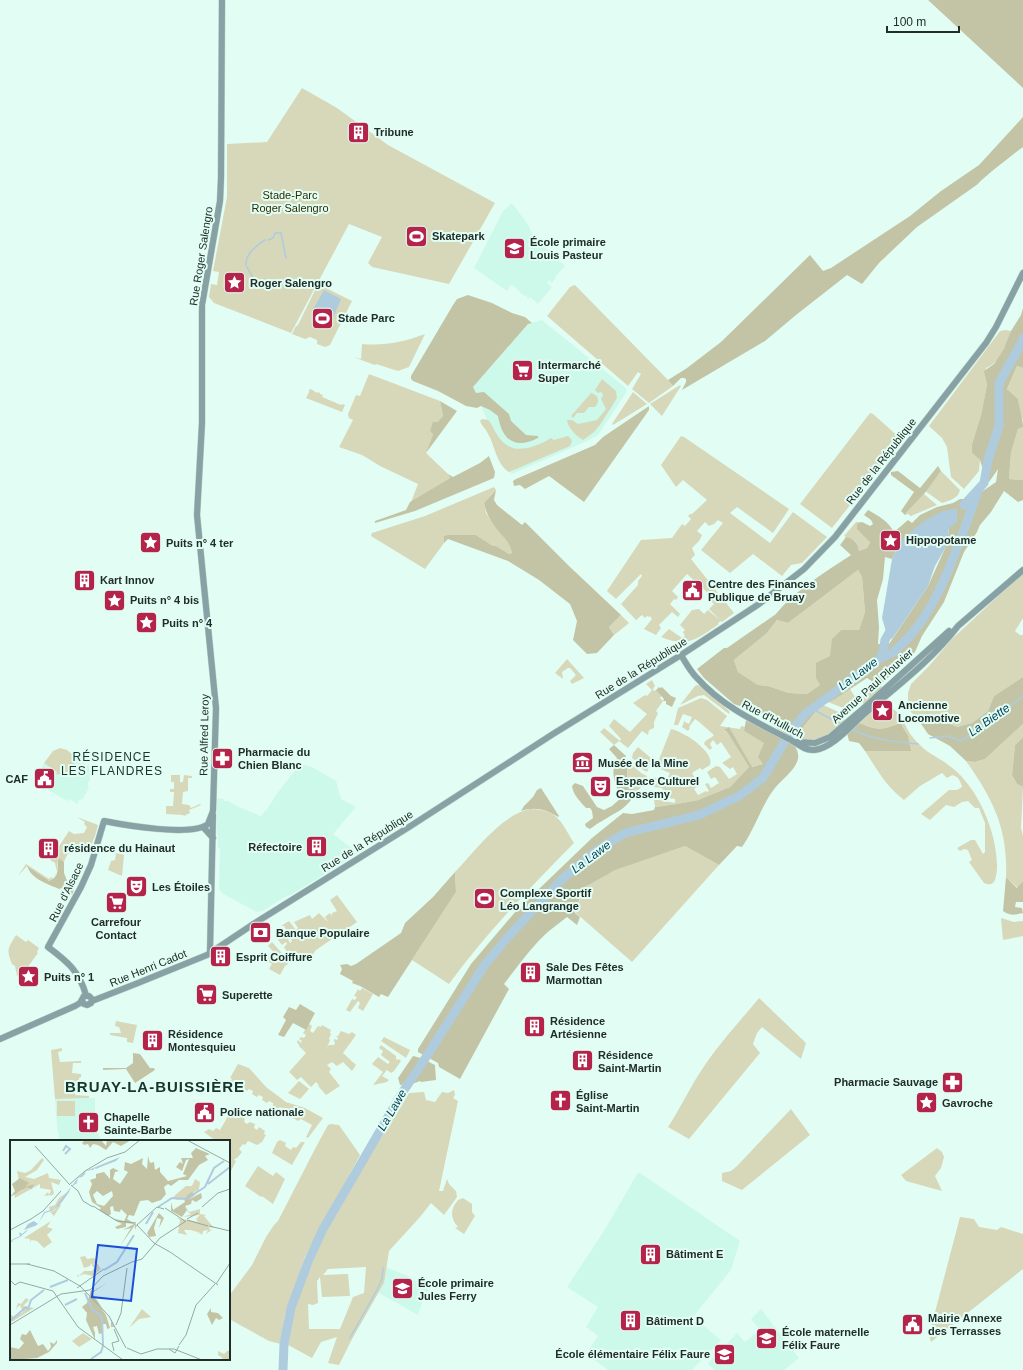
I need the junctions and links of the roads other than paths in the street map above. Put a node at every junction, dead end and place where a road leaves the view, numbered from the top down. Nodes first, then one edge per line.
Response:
1 (222, 0) edge
2 (1023, 273) edge
3 (197, 515) joint
4 (1023, 570) edge
5 (958, 626) junction
6 (682, 655) junction
7 (792, 740) junction
8 (829, 745) joint
9 (213, 811) junction
10 (203, 828) junction
11 (213, 838) junction
12 (210, 952) junction
13 (86, 1001) junction
14 (0, 1039) edge

1 - 3 main road, Rue Roger Salengro
2 - 6 main road, Rue de la République
3 - 9 main road, Rue Alfred Leroy
4 - 5 main road, Avenue Paul Plouvier
5 - 7 main road, Avenue Paul Plouvier
5 - 8 main road, Avenue Paul Plouvier
6 - 7 main road, Rue d'Hulluch
6 - 12 main road, Rue de la République
7 - 8 main road, Rue d'Hulluch
9 - 10 main road, Rue Alfred Leroy
9 - 11 main road, Rue Alfred Leroy
10 - 11 main road
10 - 13 main road, Rue d'Alsace
11 - 12 main road, Rue Alfred Leroy
12 - 13 main road, Rue Henri Cadot
13 - 14 main road, Rue Henri Cadot

